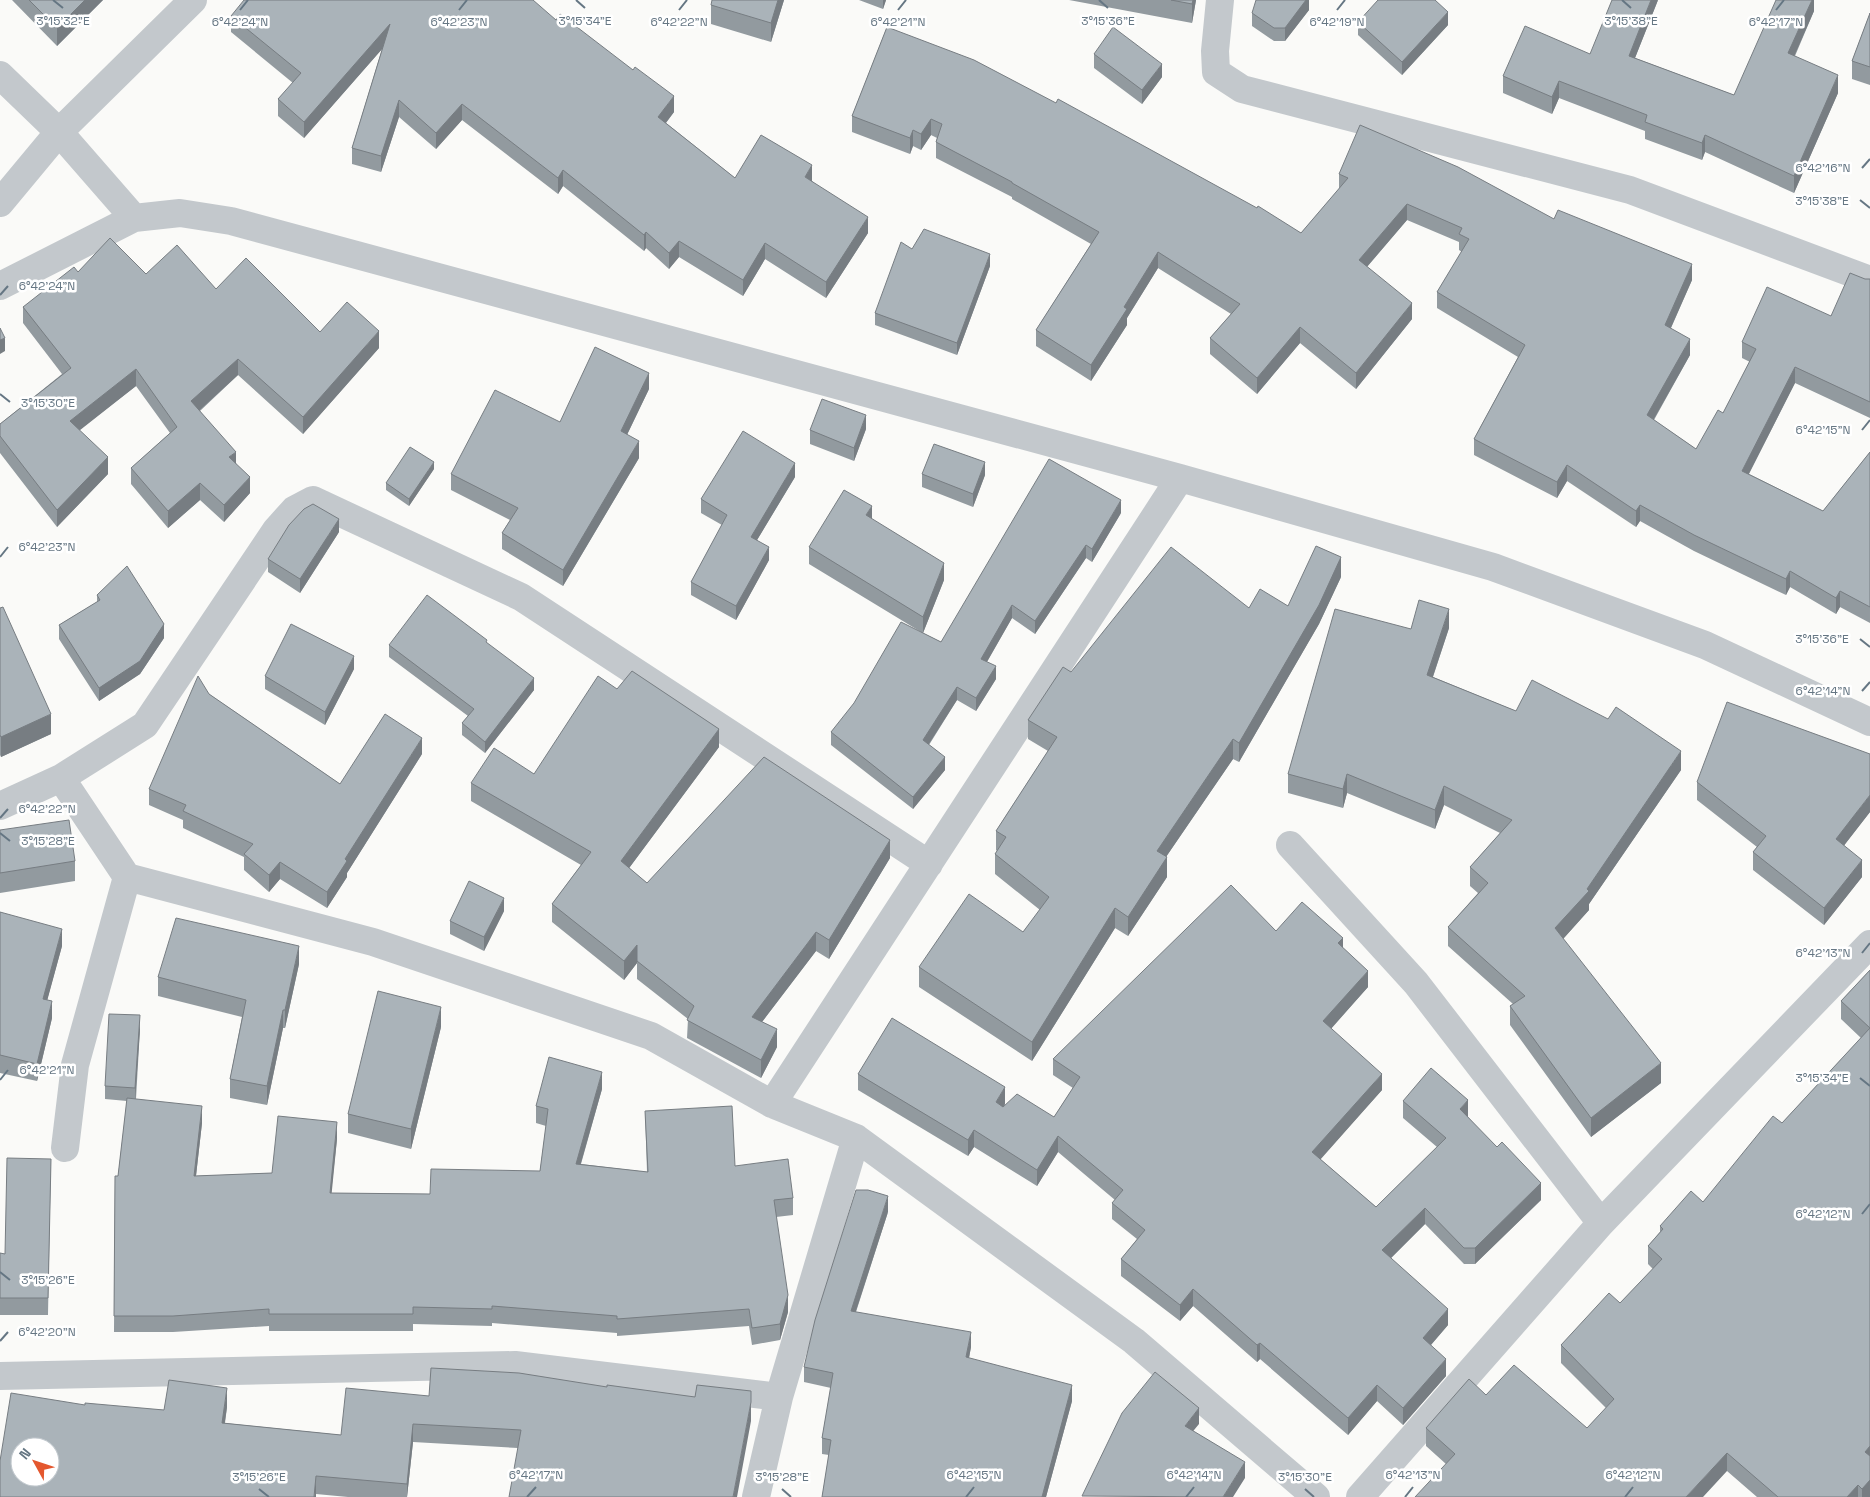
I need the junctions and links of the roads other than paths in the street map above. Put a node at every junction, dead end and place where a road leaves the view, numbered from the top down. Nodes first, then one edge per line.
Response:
1 (193, 0) edge
2 (1220, 0) edge
3 (0, 75) edge
4 (59, 132) junction
5 (0, 203) edge
6 (134, 218) junction
7 (1870, 280) edge
8 (0, 286) edge
9 (1180, 478) junction
10 (1870, 722) edge
11 (61, 778) junction
12 (0, 806) edge
13 (1290, 845) dead end
14 (929, 864) junction
15 (127, 877) junction
16 (1870, 944) edge
17 (772, 1104) junction
18 (856, 1138) junction
19 (65, 1148) dead end
20 (1601, 1223) junction
21 (0, 1376) edge
22 (779, 1397) junction
23 (756, 1497) edge
24 (1316, 1497) edge
25 (1360, 1497) edge

1 - 4 street
2 - 7 street
3 - 4 street
4 - 5 street
4 - 6 street
6 - 8 street
6 - 9 street
9 - 10 street
9 - 14 street
11 - 12 street
11 - 14 street
11 - 15 street
13 - 20 street
14 - 17 street
15 - 17 street
15 - 19 street
16 - 20 street
17 - 18 street
18 - 22 street
18 - 24 street
20 - 25 street
21 - 22 street
22 - 23 street

